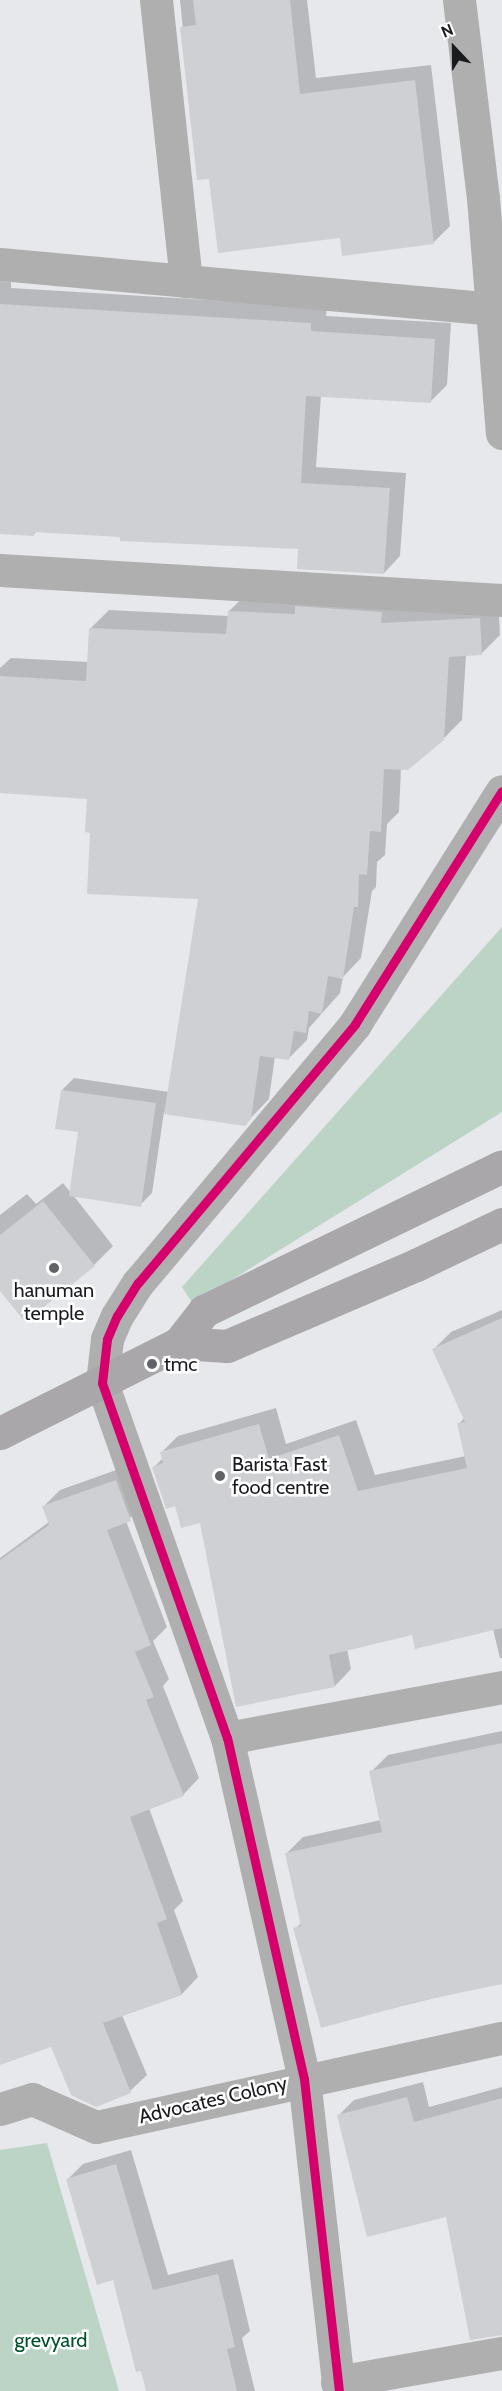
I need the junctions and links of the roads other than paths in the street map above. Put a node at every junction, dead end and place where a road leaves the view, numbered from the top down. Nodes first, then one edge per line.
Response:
1 (156, 0) edge
2 (459, 0) edge
3 (493, 201) edge
4 (0, 264) edge
5 (186, 281) junction
6 (492, 309) junction
7 (502, 433) edge
8 (0, 570) edge
9 (502, 600) edge
10 (502, 791) edge
11 (502, 1166) edge
12 (502, 1224) edge
13 (178, 1343) junction
14 (102, 1383) junction
15 (0, 1433) edge
16 (502, 1687) edge
17 (227, 1738) junction
18 (502, 2038) edge
19 (304, 2079) junction
20 (0, 2109) edge
21 (502, 2353) edge
22 (338, 2387) edge

1 - 5 street
2 - 3 street
3 - 6 street
4 - 5 street
5 - 6 street
6 - 7 street
8 - 9 street
10 - 14 street
11 - 13 main road
12 - 13 main road
13 - 14 main road
14 - 15 main road
14 - 17 street
16 - 17 street
17 - 19 street
18 - 19 street, Advocates Colony
19 - 20 street, Advocates Colony
19 - 22 street
21 - 22 street

